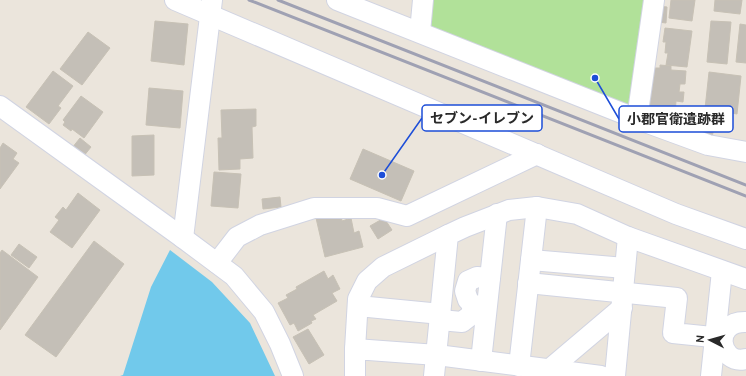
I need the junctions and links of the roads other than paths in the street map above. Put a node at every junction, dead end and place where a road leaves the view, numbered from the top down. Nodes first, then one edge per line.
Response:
1 (175, 0) edge
2 (337, 0) edge
3 (423, 0) edge
4 (654, 0) edge
5 (211, 7) edge
6 (420, 32) junction
7 (0, 106) edge
8 (637, 119) junction
9 (746, 152) edge
10 (538, 154) junction
11 (537, 207) junction
12 (497, 214) junction
13 (448, 235) junction
14 (628, 237) junction
15 (183, 238) junction
16 (746, 239) edge
17 (531, 260) junction
18 (217, 263) junction
19 (625, 268) junction
20 (722, 271) junction
21 (490, 278) junction
22 (746, 279) edge
23 (528, 283) junction
24 (622, 300) junction
25 (358, 306) junction
26 (440, 317) junction
27 (746, 322) edge
28 (719, 338) junction
29 (355, 349) junction
30 (437, 355) junction
31 (746, 358) edge
32 (481, 361) junction
33 (525, 370) edge
34 (549, 373) edge
35 (293, 376) edge
36 (355, 376) edge
37 (434, 376) edge
38 (601, 376) edge
39 (615, 376) edge
40 (711, 376) edge

1 - 5 street
2 - 6 street
3 - 6 street
4 - 8 street
5 - 10 street
5 - 15 street
6 - 8 street
7 - 15 street
8 - 9 street
10 - 16 street
10 - 18 street
11 - 12 street
11 - 14 street
11 - 17 street
12 - 13 street
12 - 21 street
13 - 25 street
13 - 26 street
14 - 19 street
14 - 20 street
15 - 18 street
17 - 19 street
17 - 23 street
18 - 35 street
19 - 24 street
20 - 22 street
20 - 28 street
21 - 26 street
21 - 32 street
23 - 24 street
23 - 33 street
24 - 28 street
24 - 34 street
24 - 39 street
25 - 26 street
25 - 29 street
26 - 30 street
27 - 28 street
28 - 31 street
28 - 40 street
29 - 30 street
29 - 36 street
30 - 32 street
30 - 37 street
32 - 33 street
33 - 34 street
34 - 38 street

